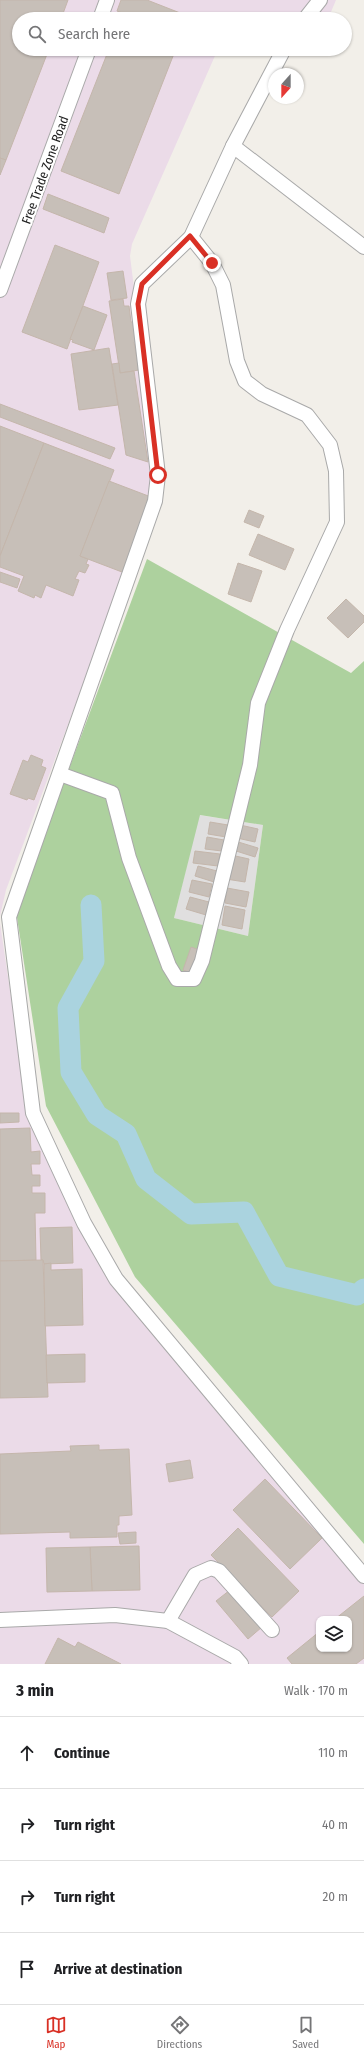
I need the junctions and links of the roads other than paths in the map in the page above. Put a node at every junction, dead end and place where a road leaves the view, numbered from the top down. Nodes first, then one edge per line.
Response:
1 (108, 0) edge
2 (320, 0) edge
3 (103, 12) edge
4 (311, 12) edge
5 (86, 56) edge
6 (280, 56) edge
7 (233, 146) junction
8 (190, 236) junction
9 (364, 247) edge
10 (0, 290) edge
11 (60, 774) junction
12 (364, 1576) edge
13 (0, 1620) edge
14 (168, 1621) junction
15 (272, 1630) dead end
16 (241, 1664) edge

1 - 3 street
2 - 4 street
5 - 10 street, Free Trade Zone Road
6 - 7 street
7 - 8 street
7 - 9 street
8 - 11 street
8 - 11 street
11 - 12 street
13 - 14 street
14 - 15 street
14 - 16 street

